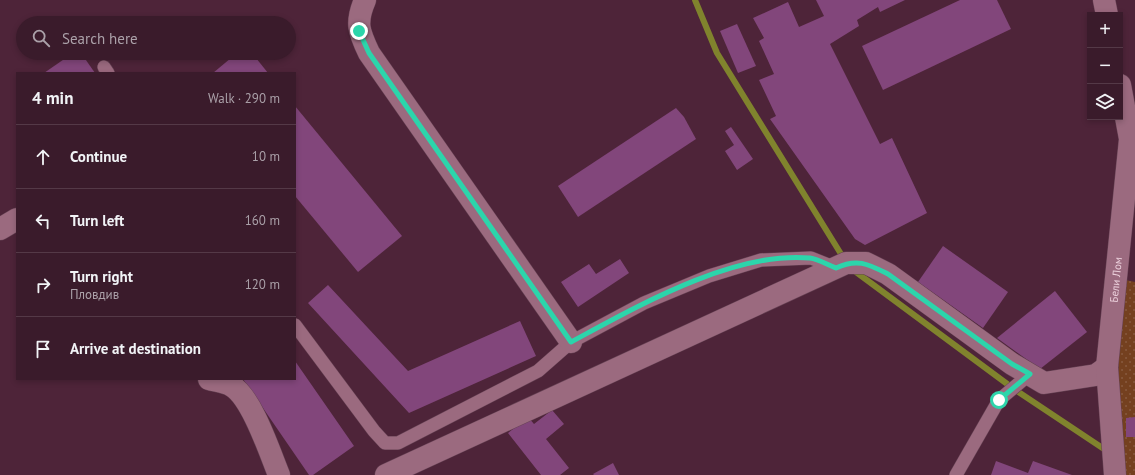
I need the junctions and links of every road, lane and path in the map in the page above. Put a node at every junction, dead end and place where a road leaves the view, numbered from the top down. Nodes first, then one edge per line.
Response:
1 (364, 0) edge
2 (1104, 0) edge
3 (1106, 12) edge
4 (1123, 101) edge
5 (16, 220) edge
6 (0, 229) edge
7 (836, 268) junction
8 (296, 326) edge
9 (571, 342) junction
10 (1108, 367) junction
11 (1030, 374) junction
12 (211, 380) edge
13 (398, 472) edge
14 (279, 475) edge
15 (956, 475) edge
16 (1115, 475) edge

1 - 9 street
2 - 3 street
4 - 10 street, Бели Лом
5 - 6 street
7 - 9 lane
7 - 11 street
7 - 13 street
8 - 9 lane
10 - 11 street
10 - 16 street, Бели Лом
11 - 15 lane
12 - 14 street

